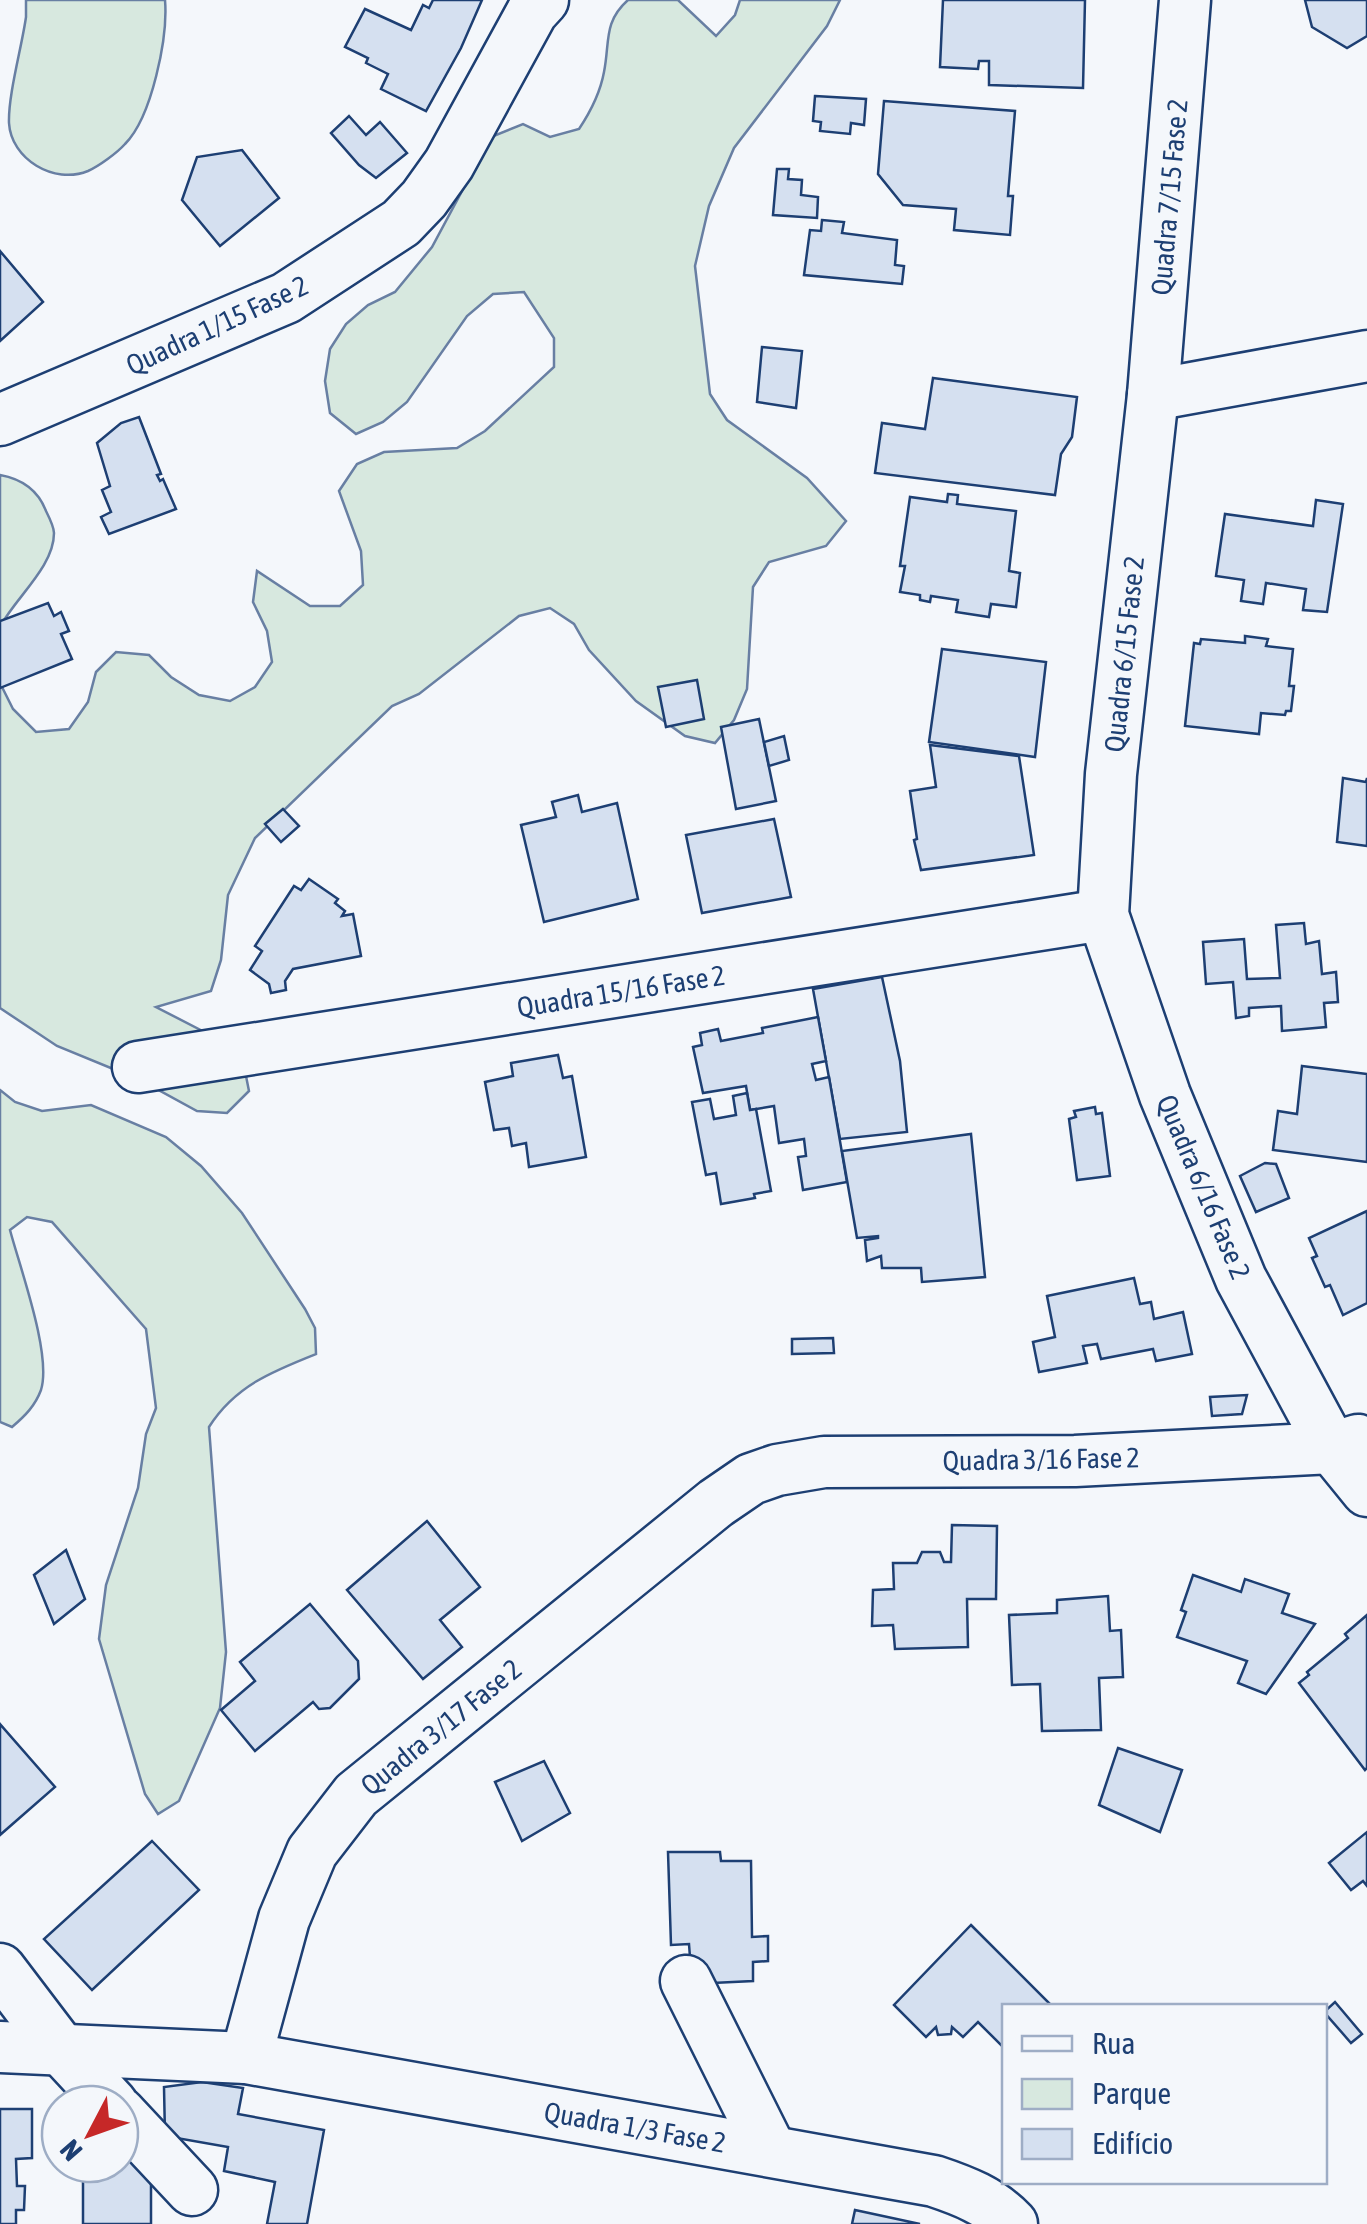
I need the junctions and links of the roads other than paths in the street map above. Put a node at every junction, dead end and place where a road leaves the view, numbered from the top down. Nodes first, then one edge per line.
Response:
1 (543, 0) edge
2 (1184, 0) edge
3 (1367, 356) edge
4 (1153, 394) junction
5 (0, 420) edge
6 (1103, 915) junction
7 (138, 1067) dead end
8 (1350, 1442) edge
9 (751, 1479) joint
10 (1367, 1492) edge
11 (0, 1969) edge
12 (686, 1981) dead end
13 (0, 2047) edge
14 (60, 2048) junction
15 (246, 2058) junction
16 (93, 2084) edge
17 (140, 2134) edge
18 (771, 2151) junction
19 (192, 2190) dead end
20 (1012, 2224) edge

1 - 5 street, Quadra 1/15 Fase 2
2 - 4 street, Quadra 7/15 Fase 2
3 - 4 street
4 - 6 street, Quadra 6/15 Fase 2
6 - 7 street, Quadra 15/16 Fase 2
6 - 8 street, Quadra 6/16 Fase 2
8 - 9 street, Quadra 3/16 Fase 2
8 - 10 street, Quadra 6/16 Fase 2
9 - 15 street, Quadra 3/17 Fase 2
11 - 14 street
12 - 18 street
13 - 14 street, Quadra 1/3 Fase 2
14 - 15 street, Quadra 1/3 Fase 2
14 - 16 street
15 - 18 street, Quadra 1/3 Fase 2
17 - 19 street
18 - 20 street, Quadra 1/3 Fase 2

